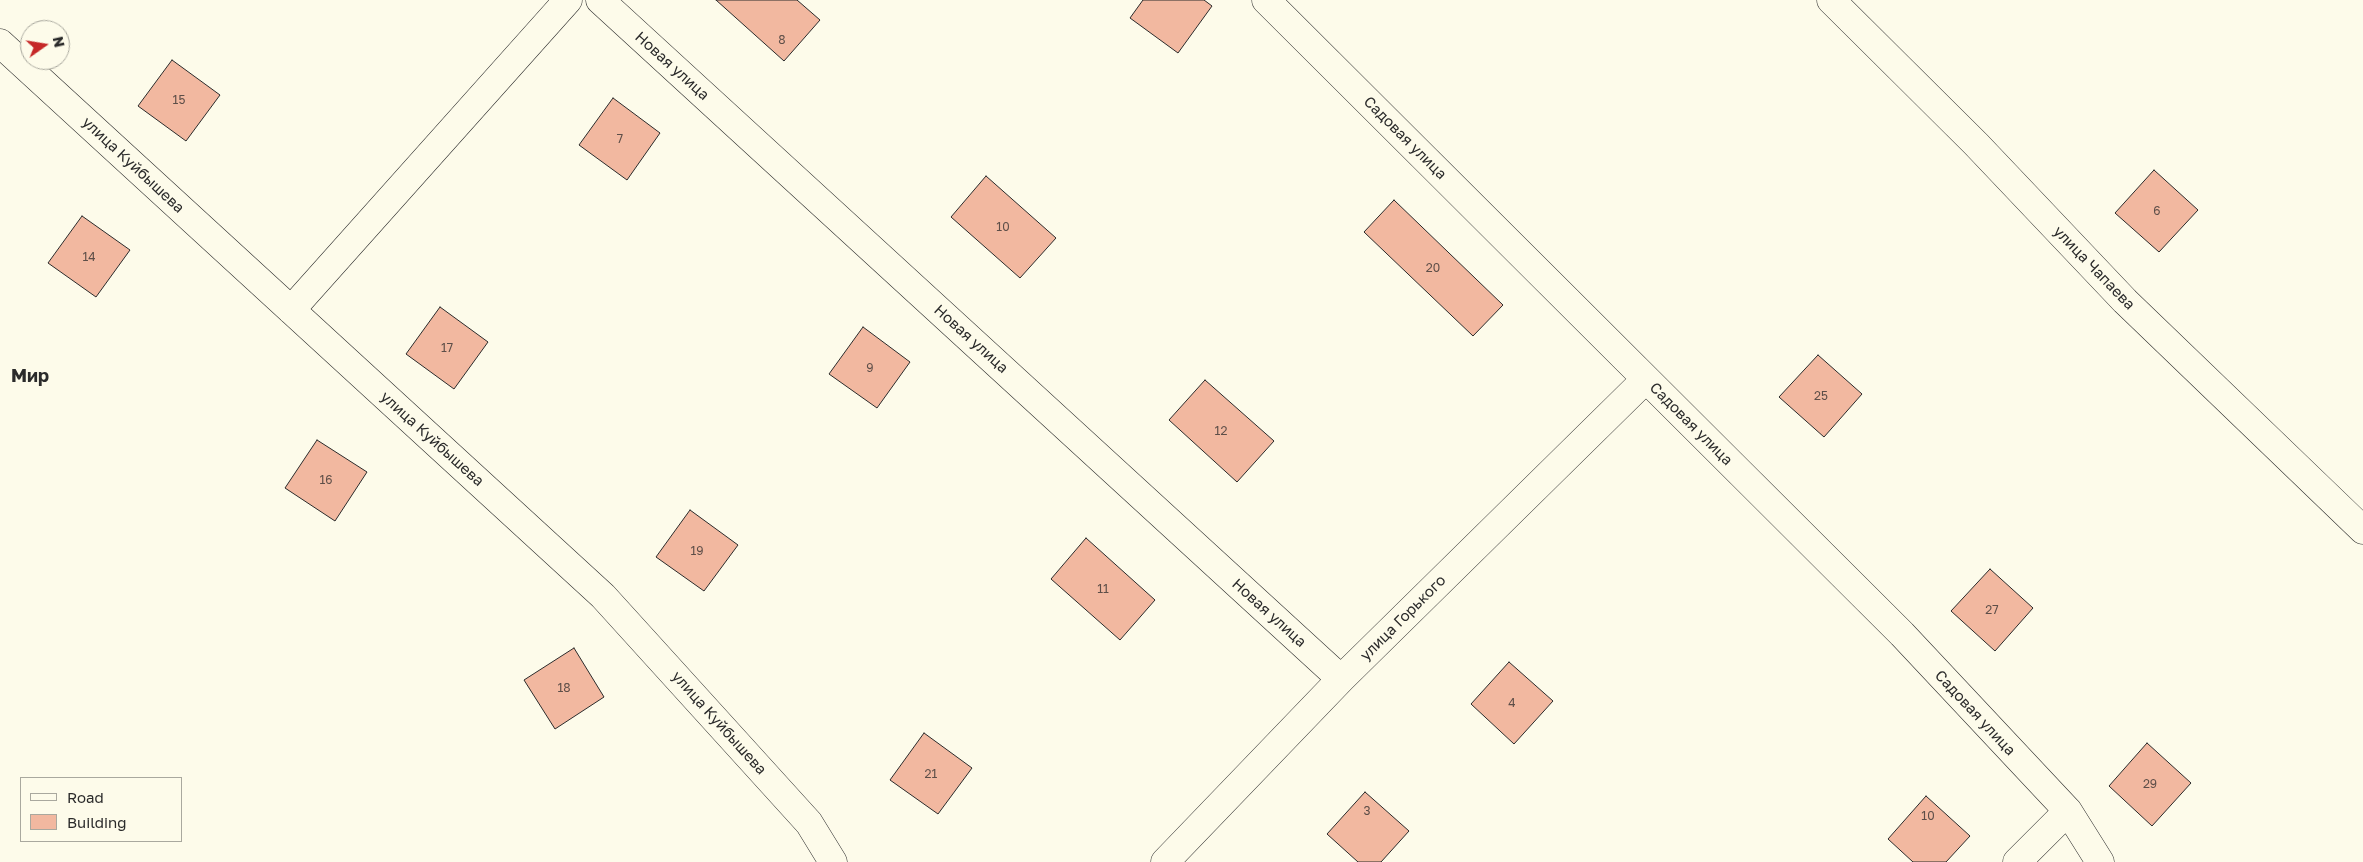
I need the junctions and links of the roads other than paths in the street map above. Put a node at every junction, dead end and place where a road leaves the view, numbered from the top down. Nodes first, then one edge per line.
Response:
1 (568, 0) edge
2 (600, 0) edge
3 (1266, 0) edge
4 (1831, 0) edge
5 (0, 43) edge
6 (291, 310) junction
7 (1646, 378) junction
8 (2363, 530) edge
9 (1341, 679) junction
10 (2068, 811) junction
11 (833, 862) edge
12 (1165, 862) edge
13 (2017, 862) edge
14 (2100, 862) edge

1 - 6 street
2 - 9 street, Новая улица
3 - 7 street, Садовая улица
4 - 8 street, улица Чапаева
5 - 6 street, улица Куйбышева
6 - 11 street, улица Куйбышева
7 - 9 street, улица Горького
7 - 10 street, Садовая улица
9 - 12 street, улица Горького
10 - 13 street
10 - 14 street, Садовая улица

